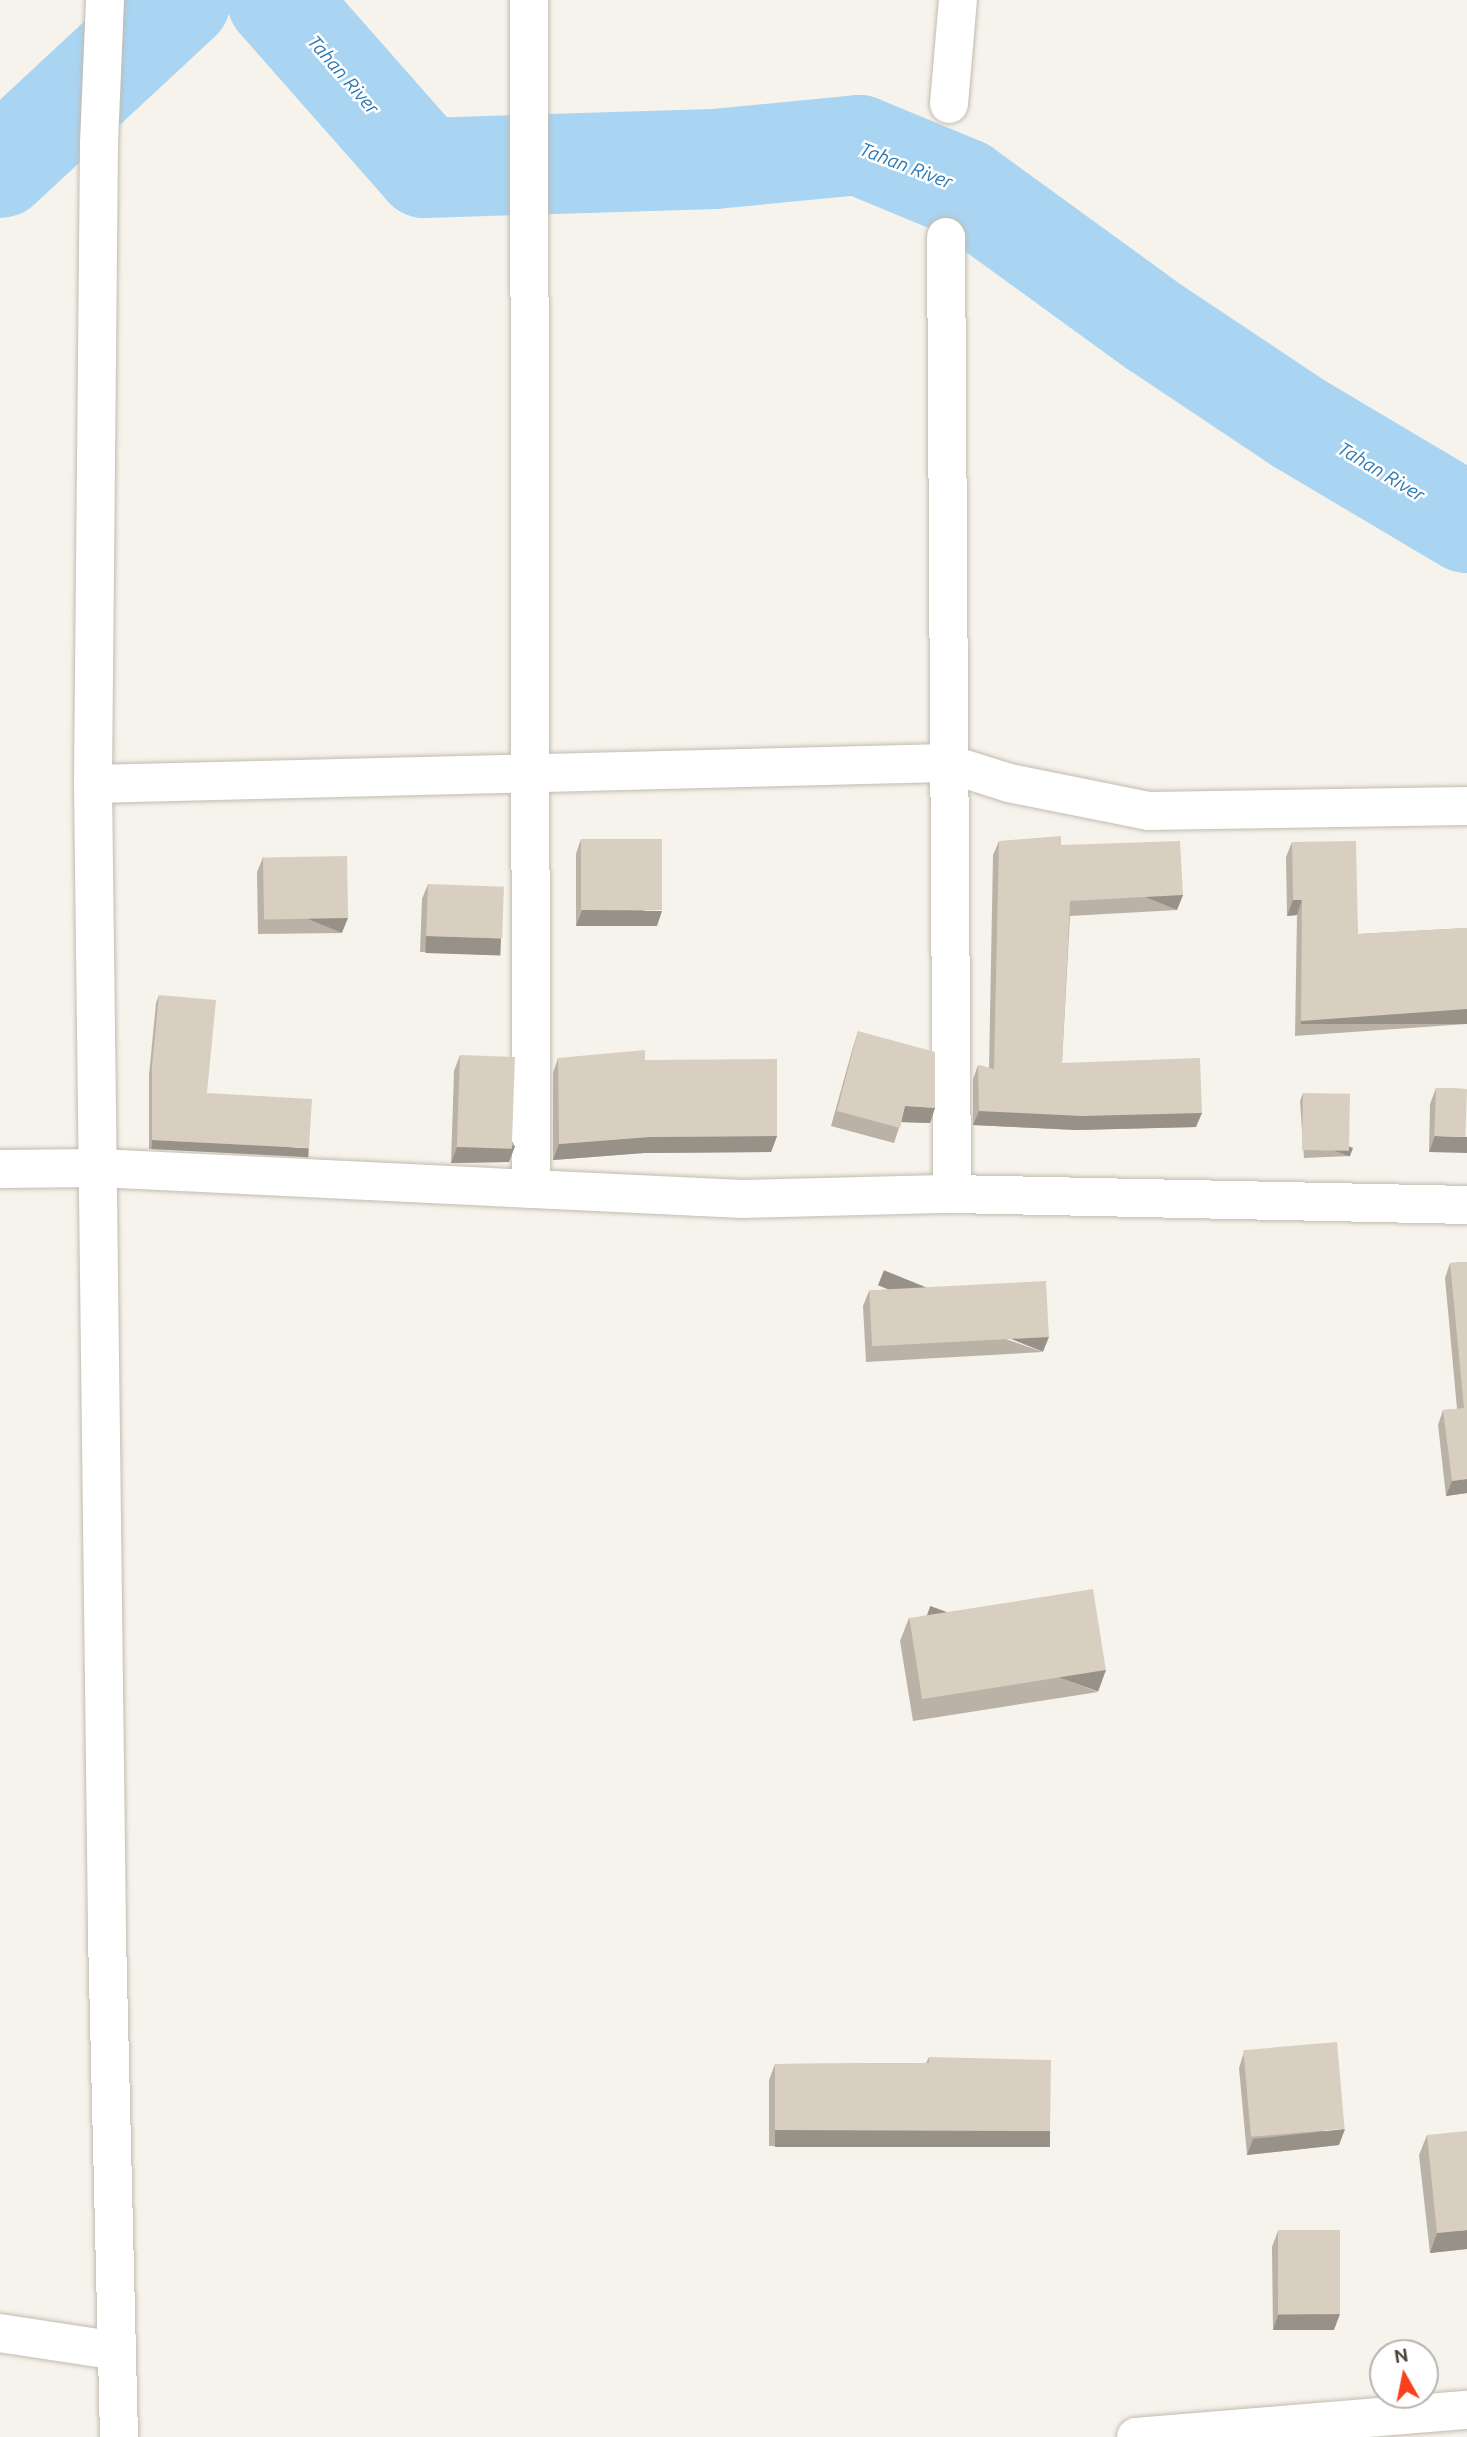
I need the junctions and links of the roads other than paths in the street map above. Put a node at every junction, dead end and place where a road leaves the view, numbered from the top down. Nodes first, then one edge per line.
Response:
1 (105, 0) edge
2 (529, 0) edge
3 (958, 0) edge
4 (949, 104) dead end
5 (946, 237) dead end
6 (946, 763) junction
7 (533, 772) junction
8 (93, 784) junction
9 (1467, 806) edge
10 (98, 1168) junction
11 (0, 1169) edge
12 (531, 1189) junction
13 (952, 1194) junction
14 (1467, 1205) edge
15 (0, 2333) edge
16 (117, 2351) junction
17 (1467, 2410) edge
18 (119, 2437) edge
19 (1147, 2437) edge

1 - 8 street
2 - 7 street
3 - 4 street
5 - 6 street
6 - 7 street
6 - 9 street
6 - 13 street
7 - 8 street
7 - 12 street
8 - 10 street
10 - 11 street
10 - 12 street
10 - 16 street
12 - 13 street
13 - 14 street
15 - 16 street
16 - 18 street
17 - 19 street

